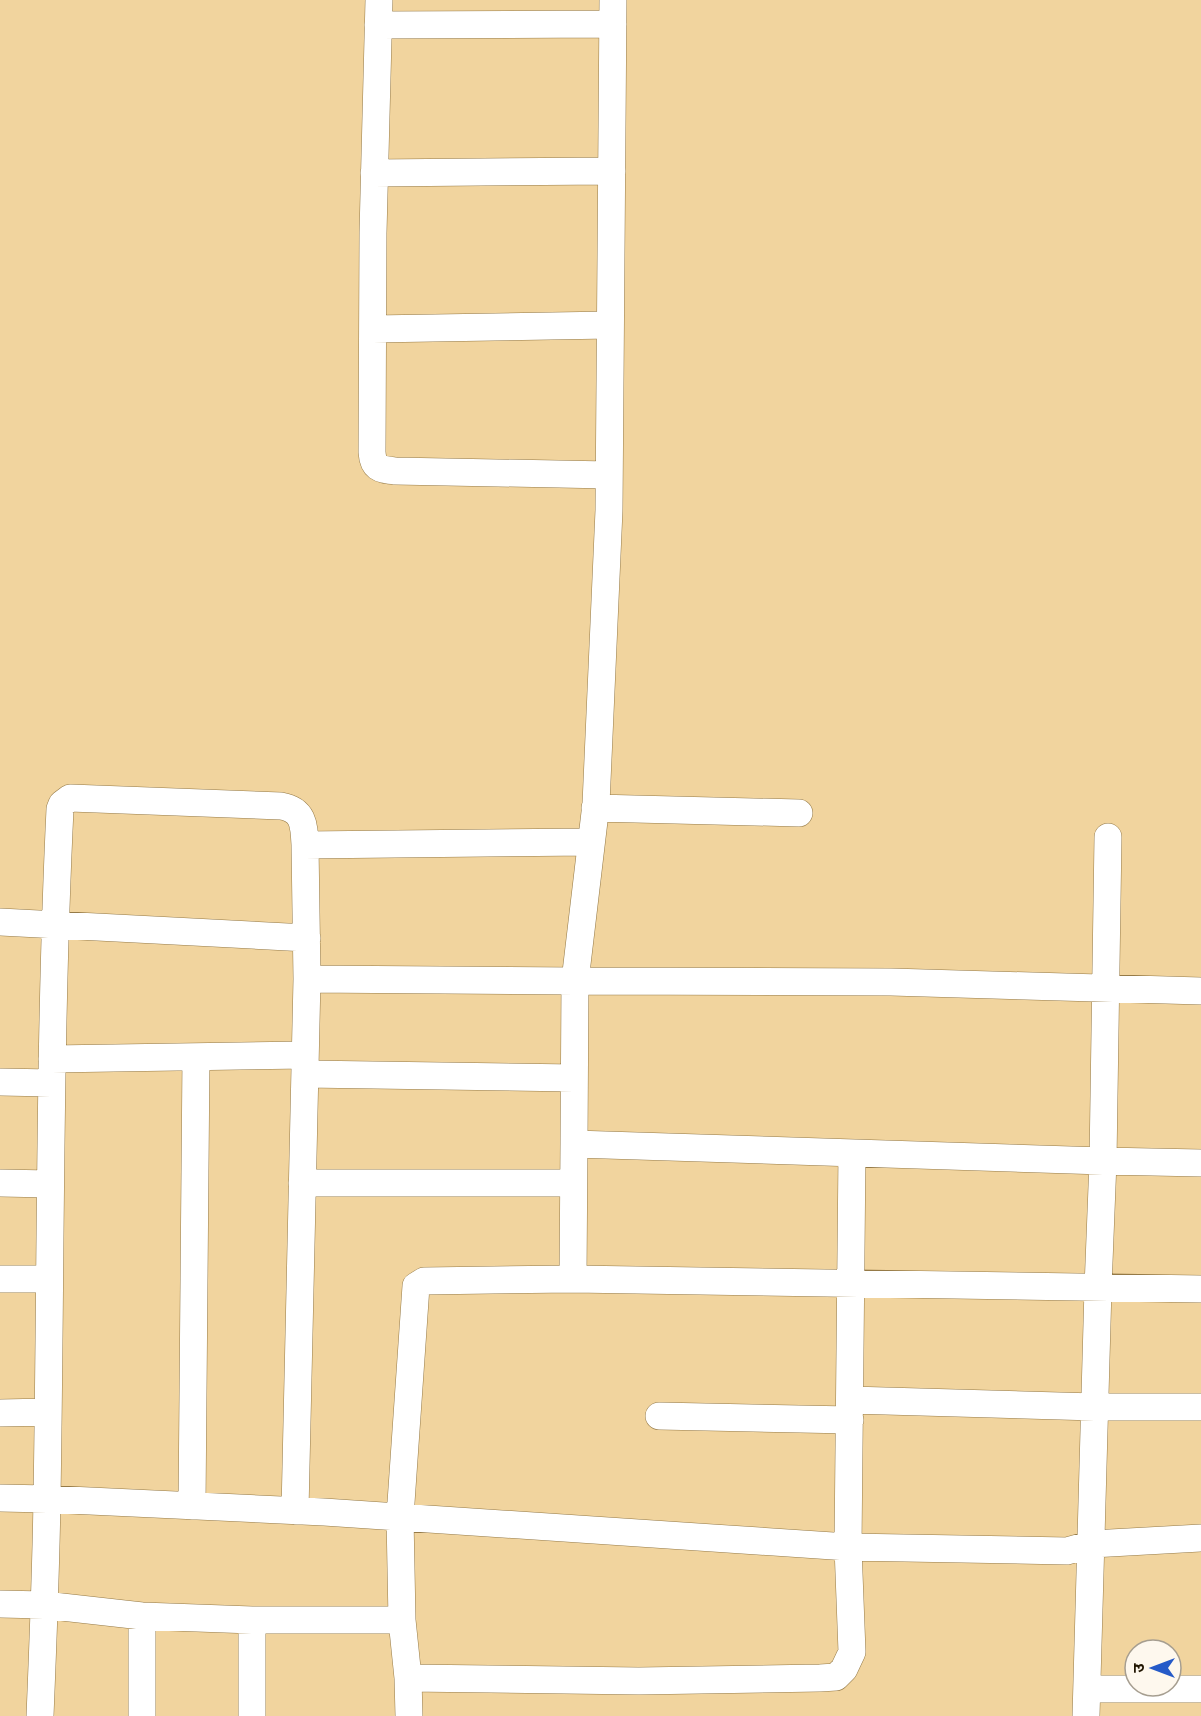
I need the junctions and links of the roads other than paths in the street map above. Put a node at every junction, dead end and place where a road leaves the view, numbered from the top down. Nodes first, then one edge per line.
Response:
1 (613, 12) edge
2 (379, 13) edge
3 (612, 171) junction
4 (375, 173) junction
5 (610, 325) junction
6 (372, 328) junction
7 (609, 475) junction
8 (595, 808) junction
9 (799, 813) dead end
10 (1108, 837) dead end
11 (591, 842) junction
12 (305, 845) junction
13 (0, 922) edge
14 (55, 924) junction
15 (307, 938) junction
16 (307, 979) junction
17 (575, 981) junction
18 (1106, 987) junction
19 (1201, 991) edge
20 (196, 1057) junction
21 (305, 1065) junction
22 (51, 1071) junction
23 (574, 1078) junction
24 (0, 1082) edge
25 (574, 1144) junction
26 (852, 1153) junction
27 (1103, 1161) junction
28 (1201, 1163) edge
29 (0, 1184) edge
30 (50, 1184) junction
31 (302, 1184) junction
32 (573, 1184) junction
33 (0, 1279) edge
34 (49, 1279) junction
35 (573, 1279) junction
36 (851, 1283) junction
37 (1098, 1288) junction
38 (1201, 1289) edge
39 (1095, 1407) junction
40 (1201, 1407) edge
41 (850, 1410) junction
42 (48, 1412) junction
43 (0, 1413) edge
44 (659, 1416) dead end
45 (0, 1498) edge
46 (47, 1499) junction
47 (192, 1506) junction
48 (295, 1510) junction
49 (400, 1517) junction
50 (1201, 1538) edge
51 (1092, 1544) junction
52 (848, 1547) junction
53 (0, 1604) edge
54 (44, 1605) junction
55 (142, 1616) junction
56 (252, 1620) junction
57 (402, 1620) junction
58 (408, 1678) junction
59 (1087, 1689) junction
60 (1201, 1689) edge
61 (40, 1716) edge
62 (142, 1716) edge
63 (252, 1716) edge
64 (409, 1716) edge
65 (1086, 1716) edge

1 - 2 street
1 - 3 street
2 - 4 street
3 - 4 street
3 - 5 street
4 - 6 street
5 - 6 street
5 - 7 street
6 - 7 street
7 - 8 street
8 - 9 street
8 - 11 street
10 - 18 street
11 - 12 street
11 - 17 street
12 - 14 street
12 - 15 street
13 - 14 street
14 - 15 street
14 - 22 street
15 - 16 street
16 - 17 street
16 - 21 street
17 - 18 street
17 - 23 street
18 - 19 street
18 - 27 street
20 - 21 street
20 - 22 street
20 - 47 street
21 - 23 street
21 - 31 street
22 - 24 street
22 - 30 street
23 - 25 street
25 - 26 street
25 - 32 street
26 - 27 street
26 - 36 street
27 - 28 street
27 - 37 street
29 - 30 street
30 - 34 street
31 - 32 street
31 - 48 street
32 - 35 street
33 - 34 street
34 - 42 street
35 - 36 street
35 - 49 street
36 - 37 street
36 - 41 street
37 - 38 street
37 - 39 street
39 - 40 street
39 - 41 street
39 - 51 street
41 - 44 street
41 - 52 street
42 - 43 street
42 - 46 street
45 - 46 street
46 - 47 street
46 - 54 street
47 - 48 street
48 - 49 street
49 - 52 street
49 - 57 street
50 - 51 street
51 - 52 street
51 - 59 street
52 - 58 street
53 - 54 street
54 - 55 street
54 - 61 street
55 - 56 street
55 - 62 street
56 - 57 street
56 - 63 street
57 - 58 street
58 - 64 street
59 - 60 street
59 - 65 street

